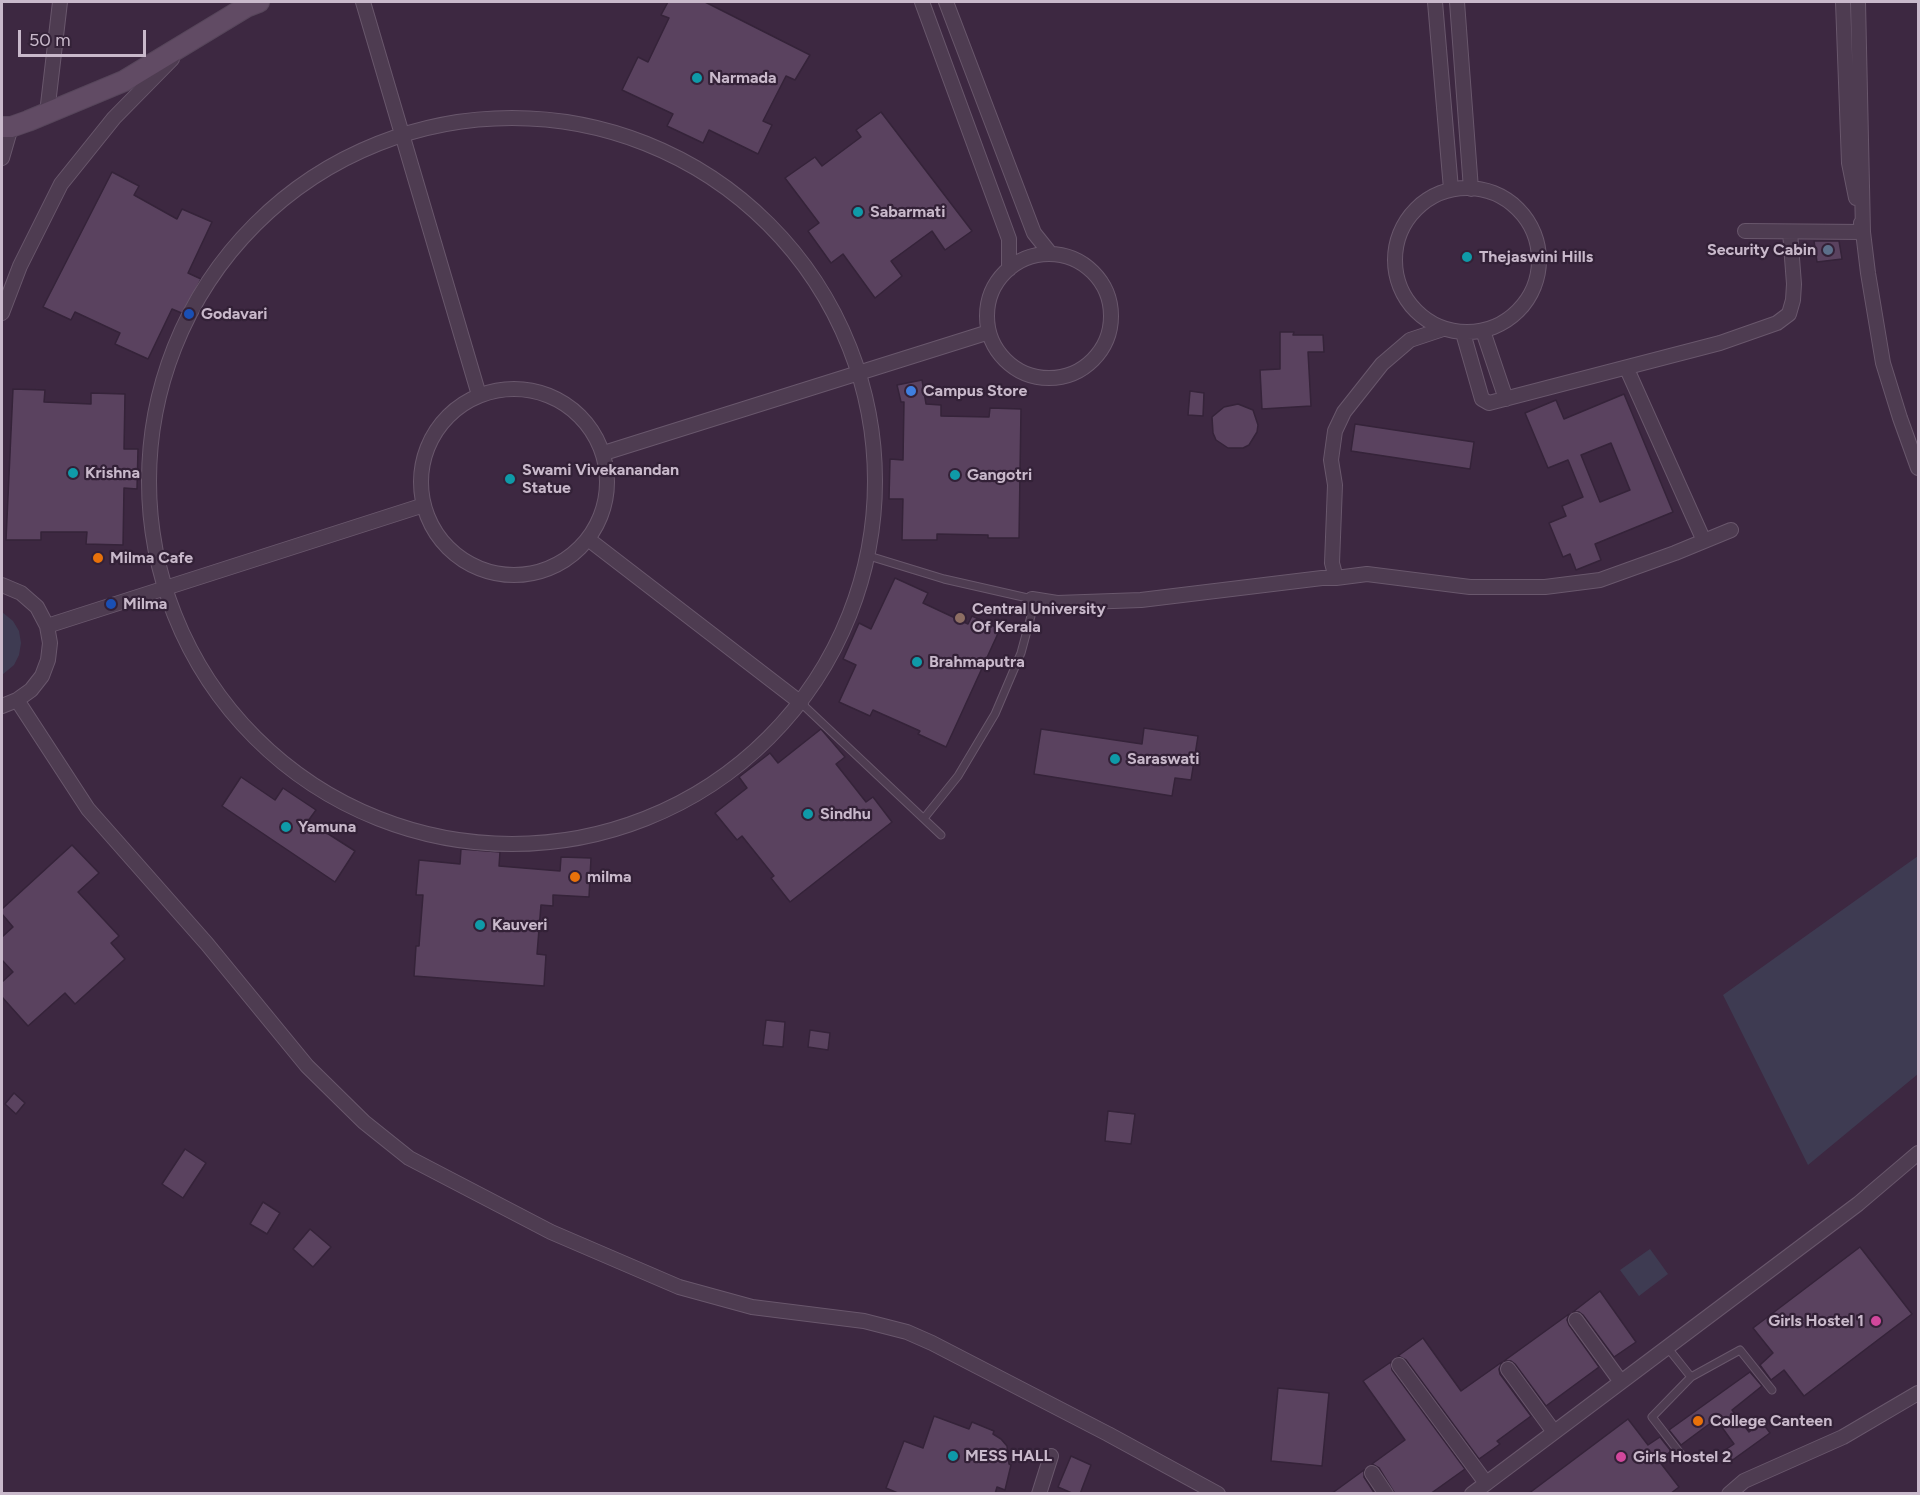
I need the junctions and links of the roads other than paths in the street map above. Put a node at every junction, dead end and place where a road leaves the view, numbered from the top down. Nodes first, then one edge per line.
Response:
1 (60, 2) edge
2 (259, 2) edge
3 (363, 2) edge
4 (922, 2) edge
5 (946, 2) edge
6 (1435, 2) edge
7 (1457, 2) edge
8 (1843, 2) edge
9 (1858, 2) edge
10 (187, 44) junction
11 (47, 112) junction
12 (6, 127) edge
13 (402, 136) junction
14 (2, 158) edge
15 (1451, 189) junction
16 (1471, 189) junction
17 (1745, 231) dead end
18 (1790, 232) junction
19 (1863, 232) junction
20 (1050, 253) junction
21 (1009, 269) junction
22 (2, 313) edge
23 (1443, 329) junction
24 (1483, 331) junction
25 (989, 332) junction
26 (1463, 333) junction
27 (1627, 369) junction
28 (860, 373) junction
29 (479, 395) junction
30 (1506, 399) junction
31 (604, 453) junction
32 (1918, 468) edge
33 (424, 506) junction
34 (1731, 530) dead end
35 (588, 539) junction
36 (1704, 541) junction
37 (869, 556) junction
38 (1336, 578) junction
39 (2, 585) edge
40 (165, 589) junction
41 (1032, 599) junction
42 (47, 626) junction
43 (17, 700) junction
44 (801, 703) junction
45 (2, 706) edge
46 (925, 817) junction
47 (941, 835) dead end
48 (1918, 1153) edge
49 (1576, 1320) dead end
50 (1667, 1347) junction
51 (1399, 1365) dead end
52 (1508, 1369) dead end
53 (1691, 1377) junction
54 (1621, 1382) junction
55 (1772, 1390) dead end
56 (1918, 1393) edge
57 (1554, 1432) junction
58 (1051, 1456) dead end
59 (1683, 1457) dead end
60 (1372, 1473) dead end
61 (1486, 1483) junction
62 (1039, 1494) edge
63 (1218, 1494) edge
64 (1386, 1494) edge
65 (1472, 1494) edge
66 (1729, 1494) edge

1 - 11 street
2 - 10 main road
3 - 13 street
4 - 21 street
5 - 20 street
6 - 15 street
7 - 16 street
8 - 19 street
9 - 19 street
10 - 11 main road
10 - 22 street
11 - 12 main road
12 - 14 street
13 - 28 street
13 - 29 street
13 - 40 street
15 - 16 street
15 - 23 street
16 - 24 street
17 - 18 street
18 - 19 street
18 - 27 street
19 - 32 street
20 - 21 street
20 - 25 street
21 - 25 street
23 - 26 street
23 - 38 street
24 - 26 street
24 - 30 street
25 - 28 street
26 - 30 street
27 - 30 street
27 - 36 street
28 - 31 street
28 - 37 street
29 - 31 street
29 - 33 street
31 - 35 street
33 - 35 street
33 - 40 street
34 - 36 street
35 - 44 street
36 - 38 street
37 - 41 lane
37 - 44 street
38 - 41 street
39 - 42 street
40 - 42 street
40 - 44 street
41 - 46 lane
42 - 43 street
43 - 45 street
43 - 63 street
44 - 46 lane
46 - 47 lane
48 - 50 street
49 - 54 street
50 - 53 lane
50 - 54 street
51 - 61 street
52 - 57 street
53 - 55 lane
53 - 59 lane
54 - 57 street
56 - 66 street
57 - 61 street
58 - 62 street
60 - 64 street
61 - 65 street

